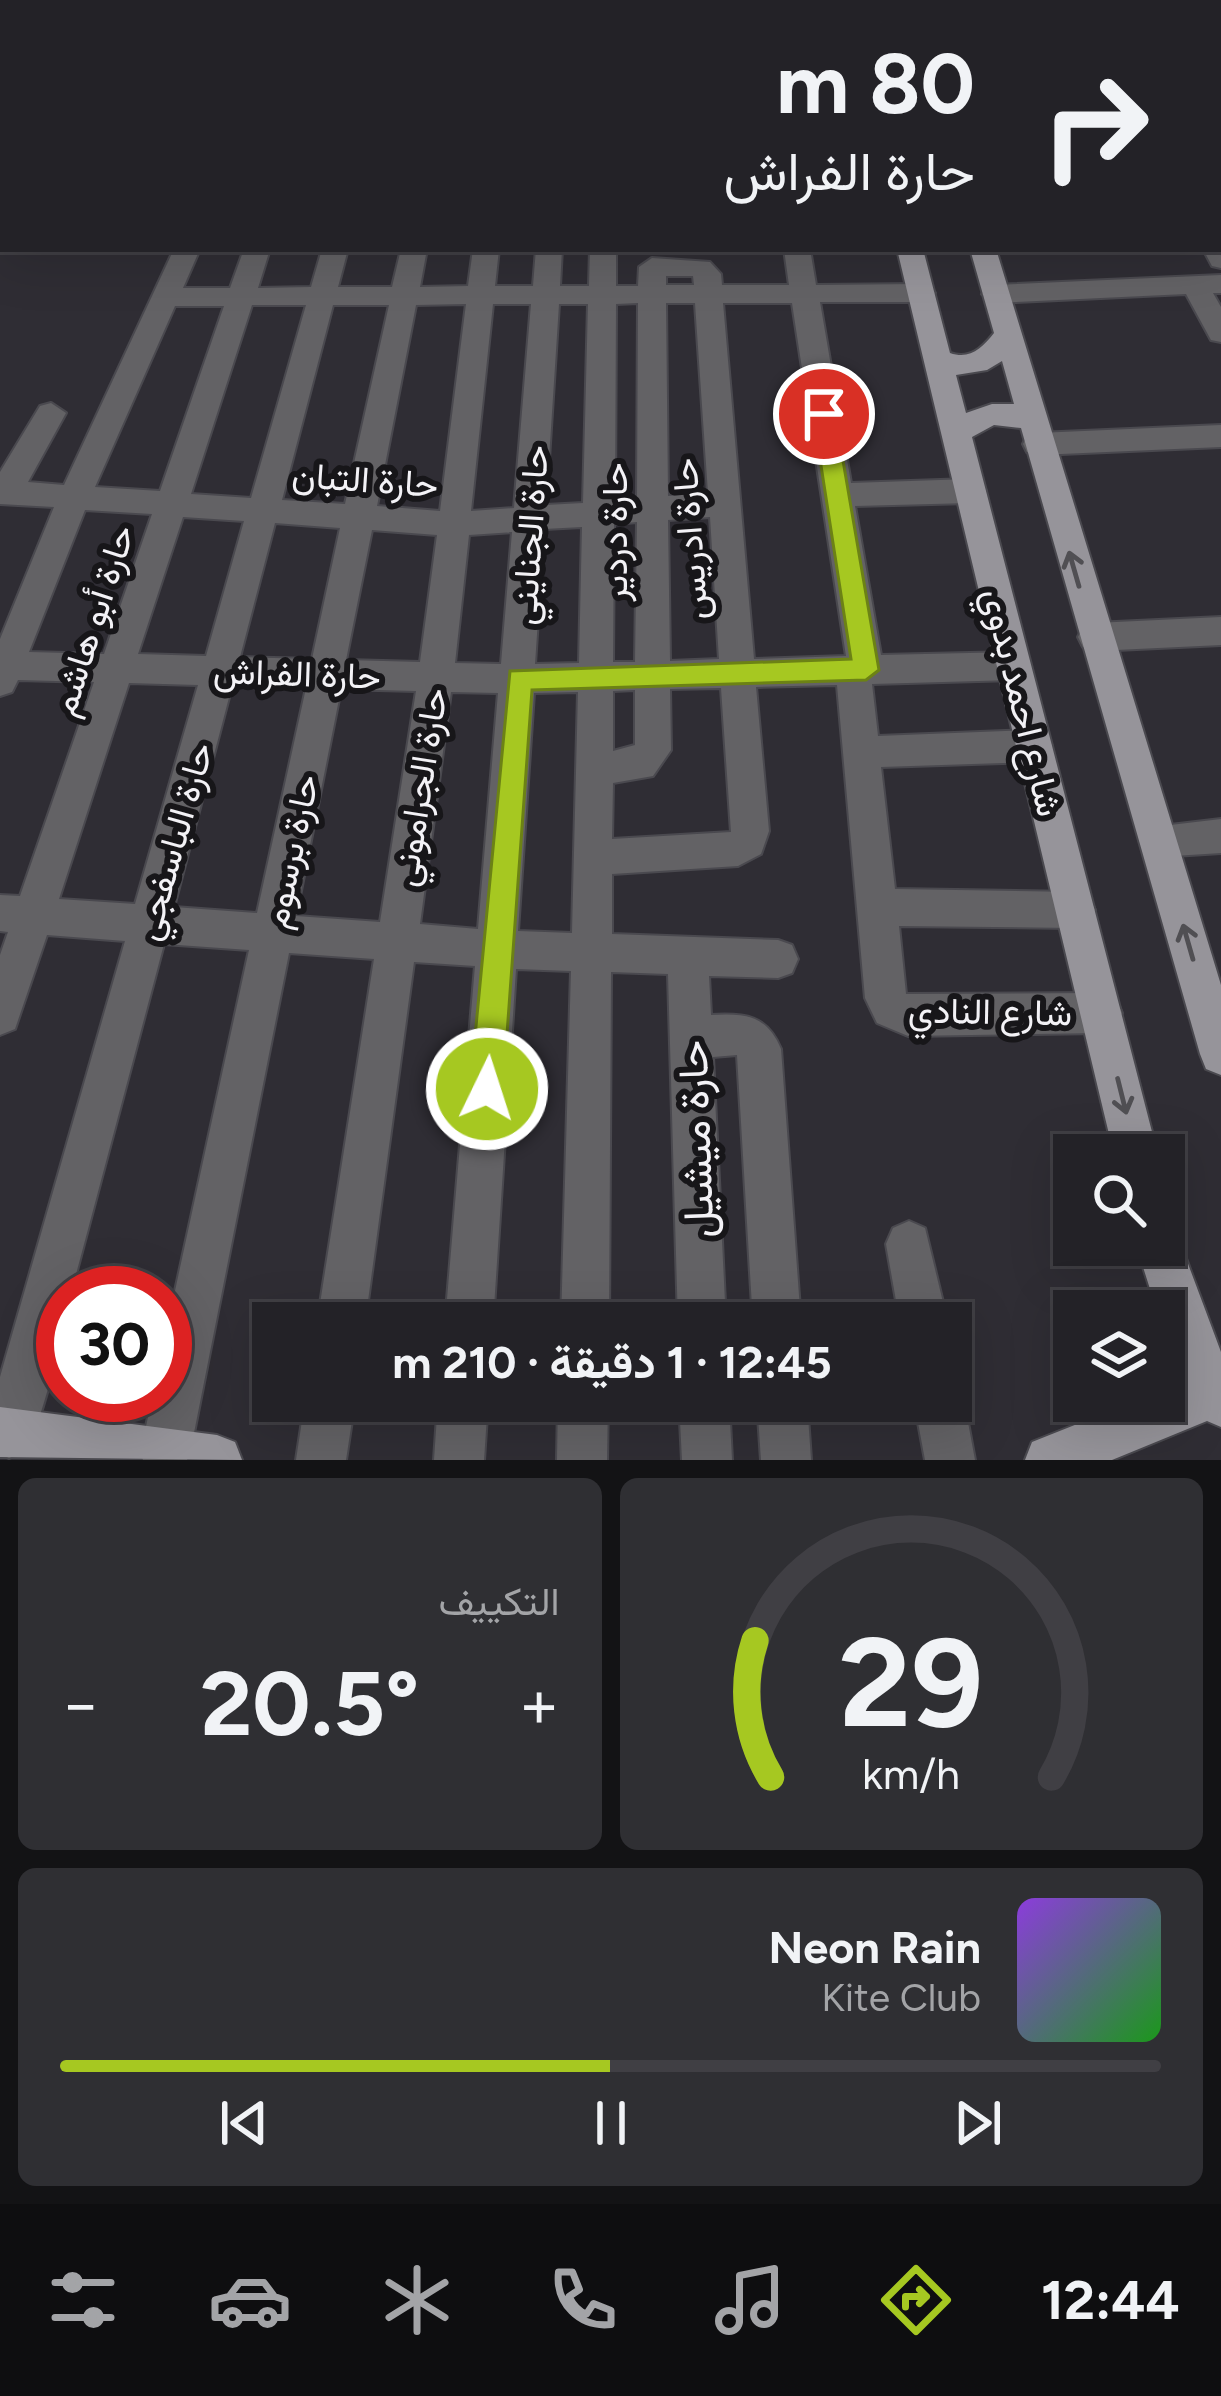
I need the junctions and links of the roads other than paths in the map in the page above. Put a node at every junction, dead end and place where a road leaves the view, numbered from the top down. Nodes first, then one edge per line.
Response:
1 (187, 252) edge
2 (256, 252) edge
3 (334, 252) edge
4 (413, 252) edge
5 (517, 252) edge
6 (603, 252) edge
7 (798, 252) edge
8 (911, 252) edge
9 (984, 252) edge
10 (652, 270) edge
11 (1208, 284) edge
12 (921, 293) junction
13 (805, 294) junction
14 (996, 294) junction
15 (546, 295) junction
16 (603, 295) junction
17 (709, 295) junction
18 (404, 296) junction
19 (480, 296) junction
20 (166, 297) junction
21 (241, 297) junction
22 (322, 297) junction
23 (1221, 333) edge
24 (1007, 335) junction
25 (937, 359) junction
26 (51, 413) dead end
27 (1034, 432) junction
28 (956, 434) junction
29 (1221, 436) edge
30 (0, 444) edge
31 (32, 447) junction
32 (970, 490) junction
33 (0, 491) edge
34 (837, 495) junction
35 (74, 498) junction
36 (725, 504) junction
37 (171, 505) junction
38 (652, 511) junction
39 (263, 512) junction
40 (598, 515) junction
41 (358, 518) junction
42 (529, 520) junction
43 (456, 524) junction
44 (1221, 631) edge
45 (1095, 637) junction
46 (1014, 666) junction
47 (118, 668) junction
48 (860, 670) junction
49 (2, 671) edge
50 (221, 671) junction
51 (738, 673) junction
52 (328, 674) junction
53 (653, 675) junction
54 (436, 677) junction
55 (596, 677) junction
56 (520, 679) junction
57 (1034, 746) junction
58 (862, 752) junction
59 (594, 768) junction
60 (1221, 836) edge
61 (1158, 840) junction
62 (592, 858) junction
63 (877, 907) junction
64 (1075, 910) junction
65 (17, 914) edge
66 (150, 924) junction
67 (273, 933) junction
68 (396, 942) junction
69 (497, 949) junction
70 (591, 952) junction
71 (688, 956) junction
72 (778, 958) dead end
73 (1101, 1013) junction
74 (0, 1015) edge
75 (691, 1037) junction
76 (1221, 1054) edge
77 (1131, 1134) edge
78 (908, 1244) dead end
79 (1164, 1266) edge
80 (344, 1302) edge
81 (471, 1302) edge
82 (585, 1302) edge
83 (700, 1302) edge
84 (776, 1302) edge
85 (920, 1302) edge
86 (1219, 1395) edge
87 (327, 1422) edge
88 (462, 1422) edge
89 (583, 1422) edge
90 (705, 1422) edge
91 (783, 1422) edge
92 (943, 1422) edge
93 (5, 1432) edge
94 (165, 1454) junction
95 (217, 1460) edge
96 (321, 1460) edge
97 (459, 1460) edge
98 (582, 1460) edge
99 (707, 1460) edge
100 (786, 1460) edge
101 (950, 1460) edge
102 (1050, 1460) edge

1 - 20 street
2 - 21 street, حارة أبو هاشم
3 - 22 street, حارة الباسفجي
4 - 18 street, حارة برسوم
5 - 15 street, حارة الجنايني
5 - 19 street, حارة الجراموني
6 - 16 street
7 - 13 street
8 - 12 main road, شارع احمد بدوي
9 - 14 main road
10 - 16 street
10 - 17 street
10 - 38 street, حارة دردير
11 - 14 street
11 - 23 street
12 - 13 street
12 - 25 main road, شارع احمد بدوي
13 - 17 street
13 - 34 street
14 - 24 main road
15 - 16 street
15 - 19 street
15 - 42 street, حارة الجنايني
16 - 40 street
17 - 36 street, حارة ادريس
18 - 19 street
18 - 22 street
18 - 41 street, حارة برسوم
19 - 43 street, حارة الجراموني
20 - 21 street
20 - 35 street
21 - 22 street
21 - 37 street, حارة أبو هاشم
22 - 39 street, حارة الباسفجي
24 - 25 main road
24 - 27 main road
25 - 28 main road, شارع احمد بدوي
26 - 31 street
27 - 28 main road
27 - 29 street
45 -> 27 main road
28 - 32 main road, شارع احمد بدوي
30 - 31 street
31 - 33 street
32 - 34 street
32 - 46 main road, شارع احمد بدوي
33 - 35 street, حارة التبان
34 - 48 street
35 - 37 street, حارة التبان
35 - 49 street
36 - 38 street, حارة التبان
36 - 51 street, حارة ادريس
37 - 39 street, حارة التبان
37 - 47 street, حارة أبو هاشم
38 - 40 street, حارة التبان
38 - 53 street, حارة دردير
39 - 41 street, حارة التبان
39 - 50 street, حارة الباسفجي
40 - 42 street, حارة التبان
40 - 55 street
41 - 43 street, حارة التبان
41 - 52 street, حارة برسوم
42 - 43 street, حارة التبان
42 - 56 street, حارة الجنايني
43 - 54 street, حارة الجراموني
44 - 45 street
45 - 61 main road
46 - 48 street, حارة الفراش
46 - 57 main road, شارع احمد بدوي
47 - 49 street, حارة الفراش
47 - 50 street, حارة الفراش
47 - 65 street, حارة أبو هاشم
48 - 51 street, حارة الفراش
48 - 58 street
50 - 52 street, حارة الفراش
50 - 66 street, حارة الباسفجي
51 - 53 street, حارة الفراش
51 - 62 street, حارة ادريس
52 - 54 street, حارة الفراش
52 - 67 street, حارة برسوم
53 - 55 street, حارة الفراش
53 - 59 street, حارة دردير
54 - 56 street, حارة الفراش
54 - 68 street, حارة الجراموني
55 - 56 street, حارة الفراش
55 - 59 street
56 - 69 street, حارة الجنايني
57 - 58 street
57 - 64 main road, شارع احمد بدوي
58 - 63 street
59 - 62 street
60 - 61 street
76 -> 61 main road
62 - 70 street
63 - 64 street
63 - 73 street, شارع النادي
64 - 73 main road, شارع احمد بدوي
65 - 66 street
65 - 74 street, حارة أبو هاشم
66 - 67 street
66 - 93 street, حارة الباسفجي
67 - 68 street
67 - 94 street, حارة برسوم
68 - 69 street
68 - 80 street, حارة الجراموني
69 - 70 street
69 - 81 street, حارة الجنايني
70 - 71 street
70 - 82 street
71 - 72 street
71 - 75 street, حارة ميشيل
73 -> 77 main road, شارع احمد بدوي
75 - 83 street, حارة ميشيل
75 - 84 street
78 - 85 street
79 - 86 main road
86 - 102 main road
87 - 96 street
88 - 97 street
89 - 98 street
90 - 99 street
91 - 100 street
92 - 101 street
93 - 94 main road
94 - 95 main road

